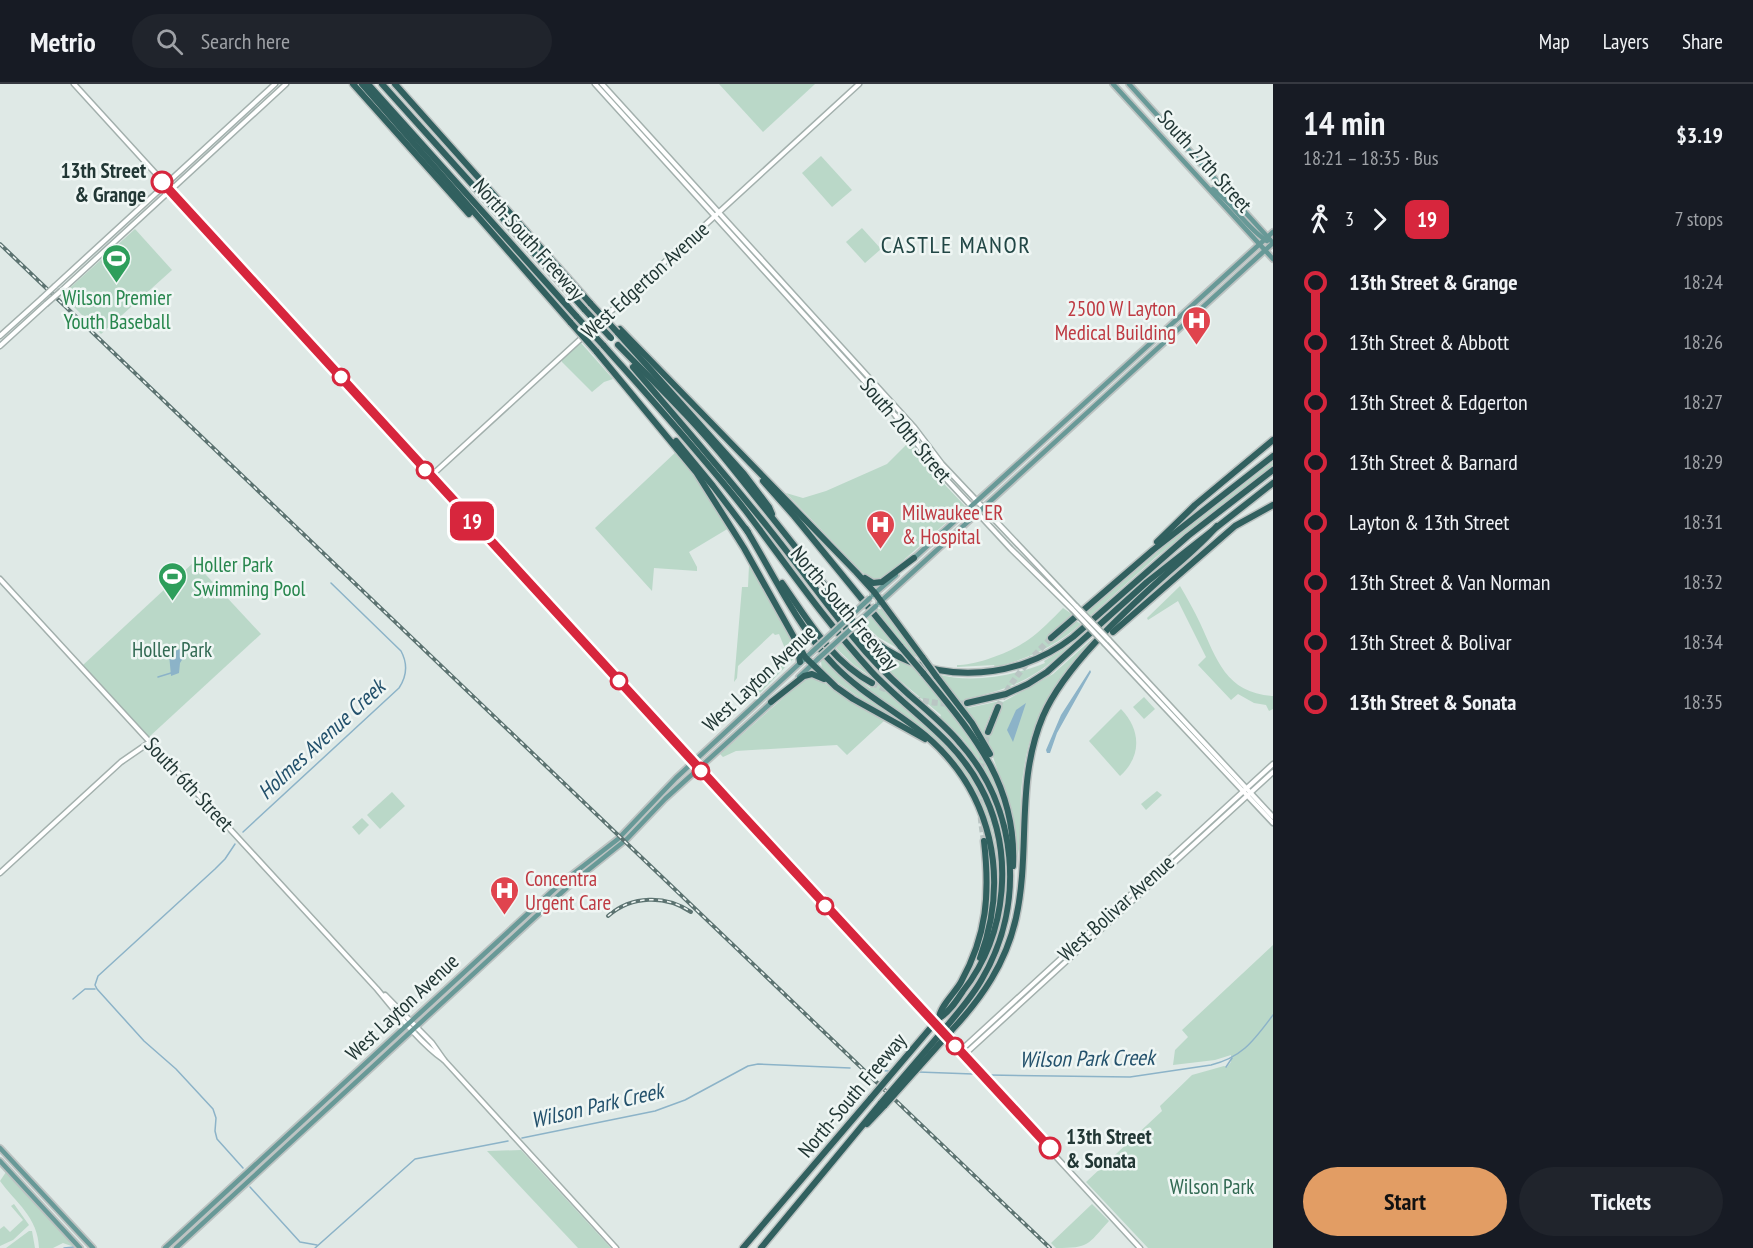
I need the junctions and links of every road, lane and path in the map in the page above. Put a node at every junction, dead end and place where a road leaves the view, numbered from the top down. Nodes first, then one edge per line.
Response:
1 (74, 84) edge
2 (286, 84) edge
3 (353, 84) edge
4 (362, 84) edge
5 (368, 84) edge
6 (382, 84) edge
7 (395, 84) edge
8 (595, 84) edge
9 (602, 84) edge
10 (859, 84) edge
11 (1113, 84) edge
12 (1129, 84) edge
13 (278, 85) edge
14 (1205, 184) junction
15 (165, 185) junction
16 (170, 190) junction
17 (143, 205) junction
18 (148, 211) junction
19 (717, 215) junction
20 (1273, 232) edge
21 (106, 238) junction
22 (1266, 238) junction
23 (1273, 243) edge
24 (111, 244) junction
25 (1259, 244) junction
26 (1266, 249) junction
27 (506, 250) junction
28 (1273, 252) edge
29 (1273, 259) edge
30 (618, 331) junction
31 (0, 336) edge
32 (618, 345) junction
33 (0, 346) edge
34 (647, 410) junction
35 (700, 411) junction
36 (1273, 440) edge
37 (1273, 456) edge
38 (1273, 470) edge
39 (431, 476) junction
40 (1273, 483) edge
41 (977, 501) junction
42 (1273, 505) edge
43 (972, 506) junction
44 (983, 507) junction
45 (978, 513) junction
46 (774, 520) junction
47 (1217, 526) junction
48 (746, 529) junction
49 (914, 558) junction
50 (1139, 562) junction
51 (856, 572) junction
52 (0, 579) edge
53 (1057, 590) junction
54 (873, 596) junction
55 (879, 603) junction
56 (1051, 638) tunnel mouth
57 (1089, 651) junction
58 (802, 660) junction
59 (812, 665) junction
60 (872, 683) tunnel mouth
61 (836, 687) junction
62 (771, 702) junction
63 (967, 703) tunnel mouth
64 (998, 707) tunnel mouth
65 (988, 732) tunnel mouth
66 (150, 741) junction
67 (693, 762) junction
68 (1273, 764) edge
69 (698, 768) junction
70 (957, 771) junction
71 (1273, 772) edge
72 (996, 775) junction
73 (1245, 790) junction
74 (1249, 794) junction
75 (1273, 817) edge
76 (1273, 823) edge
77 (984, 842) tunnel mouth
78 (1012, 872) junction
79 (0, 873) edge
80 (1047, 971) junction
81 (1051, 975) junction
82 (960, 995) junction
83 (939, 1018) junction
84 (409, 1023) junction
85 (415, 1028) junction
86 (949, 1029) junction
87 (980, 1037) junction
88 (962, 1053) junction
89 (0, 1148) edge
90 (0, 1161) edge
91 (80, 1248) edge
92 (93, 1248) edge
93 (165, 1248) edge
94 (176, 1248) edge
95 (616, 1248) edge
96 (743, 1248) edge
97 (761, 1248) edge
98 (1140, 1248) edge

1 - 15 street
2 - 13 street
3 - 27 highway
4 - 27 highway
5 - 82 highway, North-South Freeway, bridge
6 - 32 highway, North-South Freeway, bridge
7 - 30 highway, bridge
8 - 19 street, South 20th Street
9 - 19 street, South 20th Street
10 - 19 street, West Edgerton Avenue
11 - 14 main road, South 27th Street
12 - 22 main road, South 27th Street
13 - 15 street
13 - 16 street
14 - 22 main road
14 - 25 main road, South 27th Street
15 - 16 street
15 - 17 street
16 - 18 street
16 - 39 street
17 - 18 street
17 - 21 street
18 - 24 street
19 - 39 street, West Edgerton Avenue
19 - 41 street, South 20th Street
19 - 43 street, South 20th Street
20 - 22 main road, West Layton Avenue
21 - 24 street
21 - 31 street, bridge
22 - 23 main road
22 - 25 main road, West Layton Avenue
23 - 26 main road, West Layton Avenue
24 - 33 street, bridge
25 - 26 main road, South 27th Street
25 - 41 main road, West Layton Avenue
26 - 28 main road
26 - 29 main road, South 27th Street
26 - 44 main road, West Layton Avenue
27 - 34 highway, bridge
30 - 35 highway
30 - 46 highway
32 - 46 highway
32 - 78 highway, North-South Freeway
34 - 48 highway
34 - 58 highway
35 - 51 highway
35 - 72 highway, bridge
36 - 50 highway
37 - 50 highway
38 - 46 highway
39 - 67 street
40 - 47 highway
41 - 43 main road, West Layton Avenue
41 - 44 street, South 20th Street
42 - 57 highway
43 - 45 street, South 20th Street
43 - 49 main road, West Layton Avenue
44 - 45 main road, West Layton Avenue
44 - 53 street, South 20th Street
45 - 53 street, South 20th Street
45 - 55 main road, West Layton Avenue
47 - 57 highway
47 - 63 highway
48 - 60 highway
48 - 70 highway
49 - 51 highway
49 - 54 main road, West Layton Avenue
50 - 56 highway
51 - 54 highway
52 - 66 street, South 6th Street
53 - 73 street, South 20th Street, bridge
54 - 55 highway
54 - 58 main road, West Layton Avenue, bridge
55 - 59 main road, West Layton Avenue, bridge
55 - 72 highway, bridge
57 - 86 highway
58 - 59 highway
58 - 67 main road, West Layton Avenue
59 - 61 highway
59 - 62 main road, West Layton Avenue
61 - 62 highway
61 - 70 highway
62 - 69 main road, West Layton Avenue
64 - 65 highway
66 - 79 street
66 - 84 street, South 6th Street
67 - 69 street
67 - 84 main road, West Layton Avenue
68 - 73 street, West Bolivar Avenue
69 - 85 main road, West Layton Avenue
69 - 88 street
70 - 82 highway
71 - 74 street, West Bolivar Avenue
72 - 78 highway
73 - 74 street, South 20th Street
73 - 80 street, West Bolivar Avenue
74 - 75 street, South 20th Street
74 - 76 street, South 20th Street
74 - 81 street, West Bolivar Avenue
77 - 83 highway
78 - 86 highway, North-South Freeway
80 - 81 street
80 - 87 street, West Bolivar Avenue
81 - 87 street, West Bolivar Avenue
82 - 83 highway, North-South Freeway
83 - 96 highway, North-South Freeway, bridge
84 - 85 street, South 6th Street
84 - 93 main road, West Layton Avenue
85 - 94 main road, West Layton Avenue
85 - 95 street, South 6th Street
86 - 97 highway, North-South Freeway, bridge
87 - 88 street, West Bolivar Avenue
88 - 98 street
89 - 92 main road
90 - 91 main road

